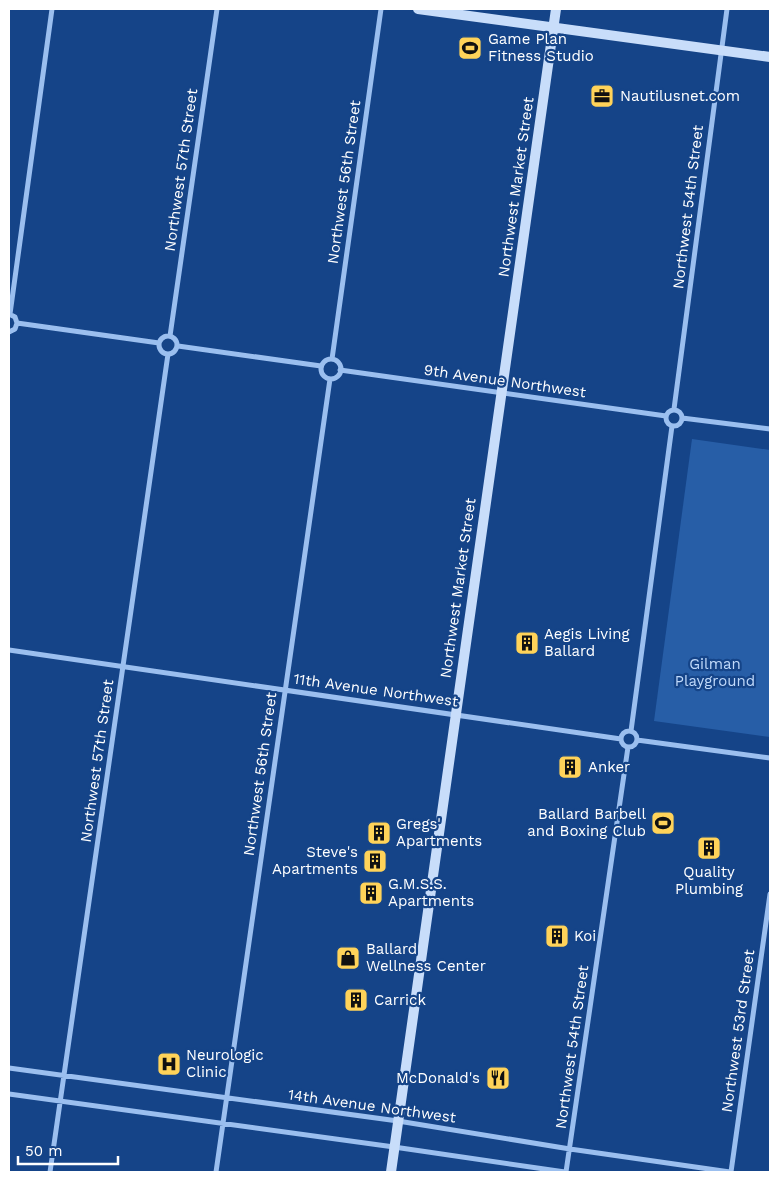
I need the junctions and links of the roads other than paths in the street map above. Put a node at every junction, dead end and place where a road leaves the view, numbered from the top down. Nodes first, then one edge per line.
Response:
1 (52, 9) edge
2 (217, 9) edge
3 (381, 9) edge
4 (418, 9) edge
5 (556, 9) edge
6 (727, 9) edge
7 (554, 27) junction
8 (721, 50) junction
9 (770, 57) edge
10 (9, 314) edge
11 (17, 323) junction
12 (9, 332) edge
13 (170, 336) junction
14 (159, 343) junction
15 (178, 346) junction
16 (168, 354) junction
17 (332, 359) junction
18 (321, 366) junction
19 (340, 370) junction
20 (330, 379) junction
21 (502, 393) junction
22 (674, 410) junction
23 (666, 416) junction
24 (682, 418) junction
25 (672, 426) junction
26 (770, 429) edge
27 (9, 650) edge
28 (123, 668) junction
29 (284, 690) junction
30 (456, 714) junction
31 (631, 731) junction
32 (621, 739) junction
33 (638, 740) junction
34 (628, 747) junction
35 (770, 758) edge
36 (770, 894) edge
37 (9, 1068) edge
38 (64, 1076) junction
39 (9, 1094) edge
40 (226, 1098) junction
41 (60, 1101) junction
42 (398, 1121) junction
43 (223, 1123) junction
44 (394, 1147) junction
45 (570, 1149) junction
46 (50, 1172) edge
47 (216, 1172) edge
48 (390, 1172) edge
49 (566, 1172) edge
50 (731, 1172) edge

1 - 10 street
2 - 13 street, Northwest 57th Street
3 - 17 street, Northwest 56th Street
4 - 7 main road
5 - 7 main road, Northwest Market Street
6 - 8 street, Northwest 54th Street
7 - 8 main road
7 - 21 main road, Northwest Market Street
8 - 9 main road
8 - 22 street, Northwest 54th Street
10 - 11 street
11 - 12 street
11 - 14 street
13 - 14 street
13 - 15 street
14 - 16 street
15 - 16 street
15 - 18 street
16 - 28 street, Northwest 57th Street
17 - 18 street
17 - 19 street
18 - 20 street
19 - 20 street
19 - 21 street, 9th Avenue Northwest
20 - 29 street, Northwest 56th Street
21 - 23 street, 9th Avenue Northwest
21 - 30 main road, Northwest Market Street
22 - 23 street
22 - 24 street
23 - 25 street
24 - 25 street
24 - 26 street
25 - 31 street
27 - 28 street, 11th Avenue Northwest
28 - 29 street, 11th Avenue Northwest
28 - 38 street, Northwest 57th Street
29 - 30 street, 11th Avenue Northwest
29 - 40 street, Northwest 56th Street
30 - 32 street, 11th Avenue Northwest
30 - 42 main road, Northwest Market Street
31 - 32 street
31 - 33 street
32 - 34 street
33 - 34 street
33 - 35 street
34 - 45 street, Northwest 54th Street
36 - 50 street, Northwest 53rd Street
37 - 38 street, 14th Avenue Northwest
38 - 40 street, 14th Avenue Northwest
38 - 41 street, Northwest 57th Street
39 - 41 street
40 - 42 street, 14th Avenue Northwest
40 - 43 street, Northwest 56th Street
41 - 43 street
41 - 46 street, Northwest 57th Street
42 - 44 main road, Northwest Market Street
42 - 45 street, 14th Avenue Northwest
43 - 44 street
43 - 47 street, Northwest 56th Street
44 - 48 main road, Northwest Market Street
44 - 49 street
45 - 49 street, Northwest 54th Street
45 - 50 street, 14th Avenue Northwest

